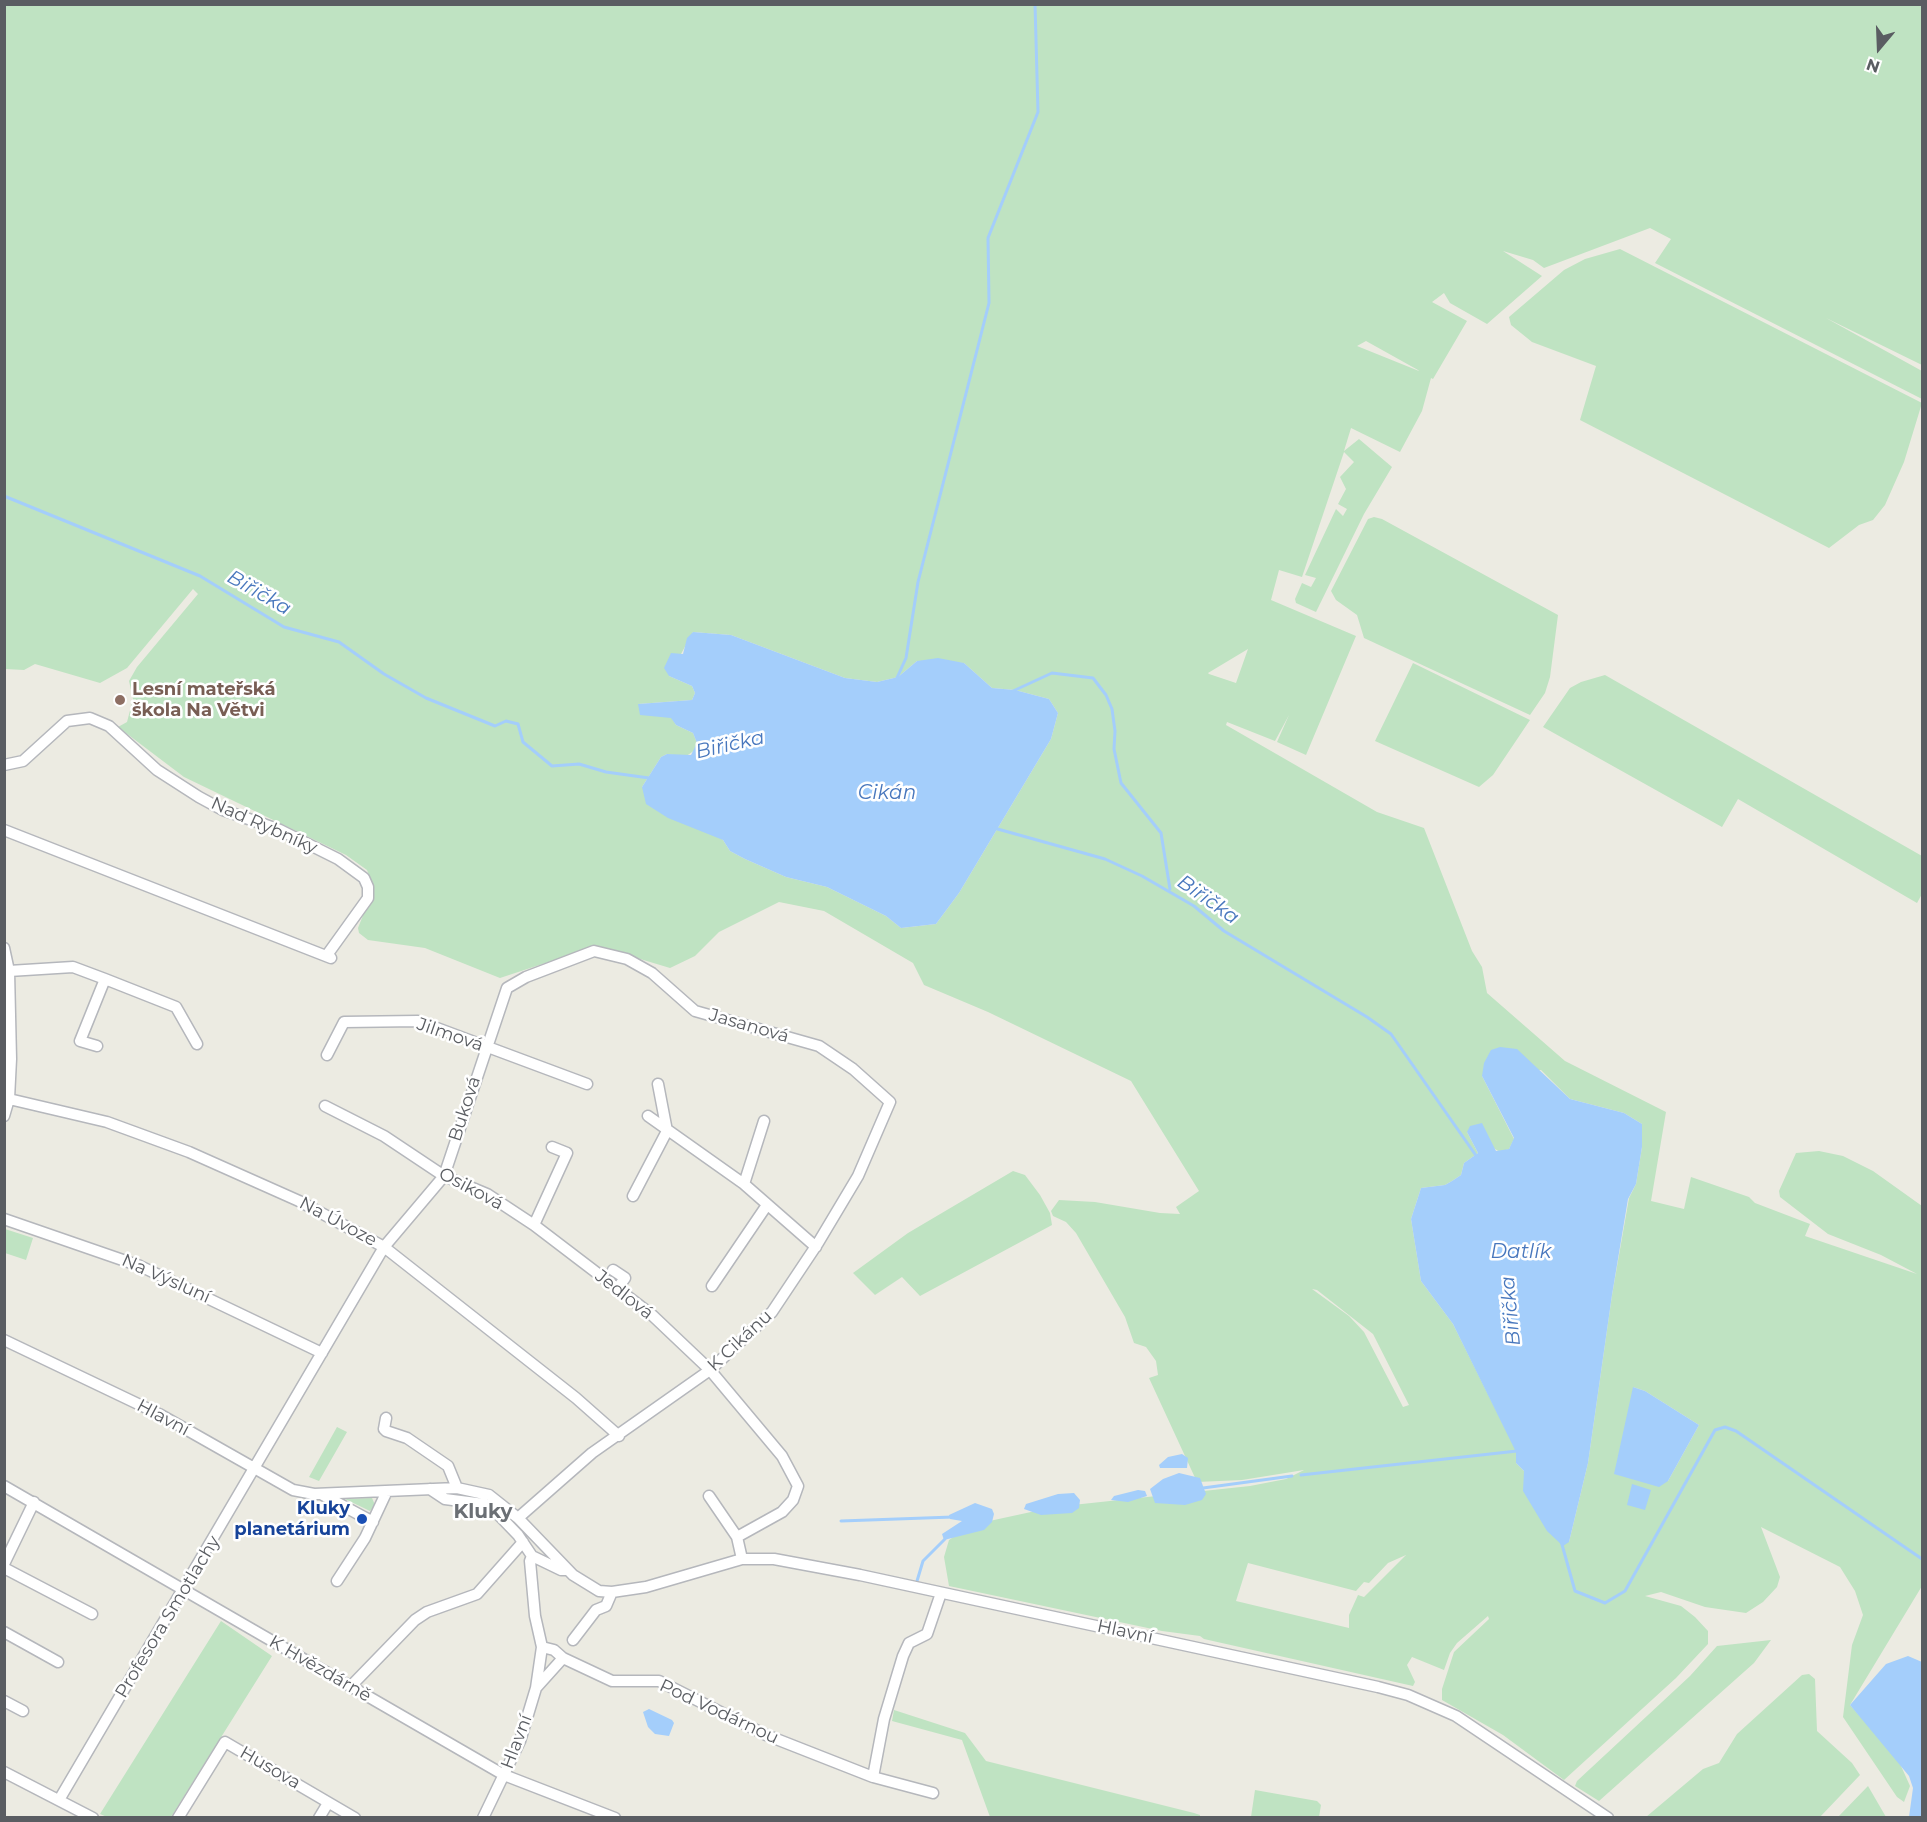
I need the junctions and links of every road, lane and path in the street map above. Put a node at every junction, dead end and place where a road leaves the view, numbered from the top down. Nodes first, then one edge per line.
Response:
1 (4, 765) edge
2 (4, 830) edge
3 (4, 948) edge
4 (9, 971) junction
5 (105, 979) junction
6 (507, 988) joint
7 (197, 1044) dead end
8 (97, 1046) dead end
9 (485, 1047) junction
10 (327, 1055) dead end
11 (587, 1084) dead end
12 (658, 1084) dead end
13 (9, 1100) junction
14 (890, 1102) joint
15 (325, 1106) dead end
16 (4, 1116) edge
17 (648, 1116) dead end
18 (764, 1121) dead end
19 (667, 1131) junction
20 (552, 1147) dead end
21 (444, 1176) junction
22 (744, 1184) junction
23 (633, 1196) dead end
24 (767, 1205) junction
25 (4, 1219) edge
26 (534, 1225) junction
27 (384, 1247) junction
28 (816, 1247) junction
29 (613, 1270) dead end
30 (712, 1286) dead end
31 (617, 1289) junction
32 (4, 1340) edge
33 (322, 1353) junction
34 (710, 1370) junction
35 (386, 1418) dead end
36 (619, 1436) junction
37 (255, 1468) junction
38 (4, 1486) edge
39 (457, 1488) junction
40 (429, 1489) junction
41 (387, 1491) junction
42 (321, 1494) junction
43 (709, 1496) dead end
44 (34, 1502) junction
45 (518, 1518) junction
46 (373, 1522) junction
47 (737, 1537) junction
48 (523, 1542) junction
49 (532, 1556) junction
50 (742, 1559) junction
51 (4, 1566) edge
52 (568, 1570) junction
53 (337, 1581) dead end
54 (184, 1590) junction
55 (612, 1592) junction
56 (940, 1593) junction
57 (92, 1614) dead end
58 (4, 1632) edge
59 (573, 1640) dead end
60 (542, 1647) junction
61 (562, 1658) junction
62 (58, 1662) dead end
63 (351, 1686) junction
64 (536, 1688) junction
65 (4, 1701) edge
66 (23, 1711) dead end
67 (4, 1772) edge
68 (504, 1775) junction
69 (873, 1777) junction
70 (933, 1793) dead end
71 (59, 1800) junction
72 (328, 1803) junction
73 (93, 1818) edge
74 (178, 1818) edge
75 (319, 1818) edge
76 (355, 1818) edge
77 (483, 1818) edge
78 (615, 1818) edge
79 (1608, 1818) edge

1 - 2 street, Nad Rybníky
3 - 4 street
4 - 5 street
4 - 13 street
5 - 7 street
5 - 8 street
6 - 9 street, Buková
6 - 14 street, Jasanová
9 - 10 street, Jilmová
9 - 11 street, Jilmová
9 - 21 street, Buková
12 - 19 street
13 - 16 street
13 - 27 street, Na Úvoze
14 - 28 street, K Cikánu
15 - 21 street, Osiková
17 - 19 street
18 - 22 street
19 - 22 street
19 - 23 street
20 - 26 street
21 - 26 street, Osiková
21 - 27 street, Buková
22 - 24 street
24 - 28 street
24 - 30 street
25 - 33 street, Na Výsluní
26 - 31 street, Jedlová
27 - 33 street, Profesora Smotlachy
27 - 36 street, Na Úvoze
28 - 34 street, K Cikánu
29 - 31 street
31 - 34 street, Jedlová
32 - 37 street, Hlavní
33 - 37 street, Profesora Smotlachy
34 - 36 street, K Cikánu
34 - 47 street, Jedlová
35 - 39 street
36 - 45 street, K Cikánu
37 - 42 street, Hlavní
37 - 54 street, Profesora Smotlachy
38 - 44 street, K Hvězdárně
39 - 40 street, Hlavní
39 - 45 street, Hlavní
40 - 41 street, Hlavní
40 - 48 street, Hlavní
41 - 42 street, Hlavní
41 - 46 street
42 - 46 street, Hlavní
43 - 47 street
44 - 51 street
44 - 54 street, K Hvězdárně
45 - 52 street, Hlavní
46 - 53 street
47 - 50 street
48 - 49 street, Hlavní
48 - 63 street
49 - 52 street, Hlavní
49 - 60 street, Hlavní
50 - 55 street, Hlavní
50 - 56 street, Hlavní
51 - 57 street
52 - 55 street, Hlavní
54 - 63 street, K Hvězdárně
54 - 71 street, Profesora Smotlachy
55 - 59 street
56 - 69 street
56 - 79 street, Hlavní
58 - 62 street
60 - 61 street, Pod Vodárnou
60 - 64 street, Hlavní
61 - 64 street
61 - 69 street, Pod Vodárnou
63 - 68 street, K Hvězdárně
64 - 68 street, Hlavní
65 - 66 street
67 - 71 street
68 - 77 street, Hlavní
68 - 78 street, K Hvězdárně
69 - 70 street, Pod Vodárnou
71 - 73 street
72 - 74 street, Husova
72 - 75 street
72 - 76 street, Husova

